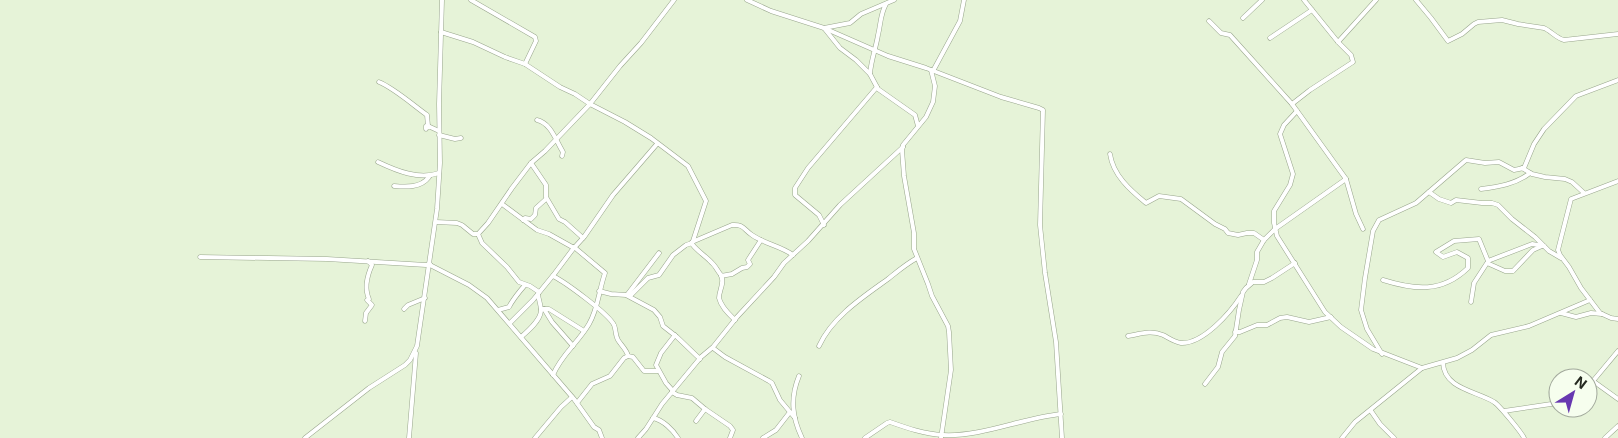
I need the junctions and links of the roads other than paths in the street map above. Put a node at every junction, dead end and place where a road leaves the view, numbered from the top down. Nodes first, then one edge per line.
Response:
1 (442, 0) edge
2 (471, 0) edge
3 (674, 0) edge
4 (747, 0) edge
5 (894, 0) edge
6 (964, 0) edge
7 (1262, 0) edge
8 (1304, 0) edge
9 (1376, 0) edge
10 (1416, 0) edge
11 (888, 2) edge
12 (1312, 10) junction
13 (1242, 18) dead end
14 (1209, 21) dead end
15 (824, 28) junction
16 (441, 32) junction
17 (1618, 34) edge
18 (1270, 38) dead end
19 (1338, 42) junction
20 (874, 50) junction
21 (524, 64) junction
22 (932, 70) junction
23 (870, 74) junction
24 (1618, 80) edge
25 (378, 82) dead end
26 (877, 87) junction
27 (590, 104) junction
28 (1292, 104) junction
29 (1297, 111) junction
30 (537, 120) dead end
31 (918, 126) junction
32 (439, 133) junction
33 (462, 138) dead end
34 (556, 140) junction
35 (657, 144) junction
36 (902, 147) junction
37 (1110, 154) dead end
38 (562, 156) dead end
39 (378, 162) dead end
40 (531, 163) junction
41 (1522, 168) junction
42 (1530, 172) junction
43 (439, 173) junction
44 (429, 176) junction
45 (1346, 179) junction
46 (1618, 180) edge
47 (394, 186) dead end
48 (1481, 188) dead end
49 (1428, 192) junction
50 (1584, 193) junction
51 (546, 199) junction
52 (502, 204) junction
53 (523, 220) junction
54 (436, 222) junction
55 (824, 225) junction
56 (1363, 228) dead end
57 (1275, 229) junction
58 (478, 234) junction
59 (583, 238) junction
60 (761, 240) junction
61 (1264, 240) junction
62 (692, 242) junction
63 (1544, 246) junction
64 (574, 248) junction
65 (659, 253) dead end
66 (793, 255) junction
67 (200, 257) dead end
68 (917, 258) junction
69 (1563, 259) junction
70 (368, 261) junction
71 (1295, 262) junction
72 (430, 264) junction
73 (553, 276) junction
74 (721, 276) junction
75 (1383, 280) dead end
76 (1249, 284) junction
77 (525, 285) junction
78 (599, 291) junction
79 (1243, 292) junction
80 (538, 293) junction
81 (628, 296) junction
82 (425, 298) junction
83 (1590, 300) junction
84 (1471, 302) dead end
85 (596, 306) junction
86 (404, 309) dead end
87 (542, 309) junction
88 (498, 310) junction
89 (1561, 312) junction
90 (1602, 314) junction
91 (1330, 317) junction
92 (1618, 319) edge
93 (734, 320) junction
94 (365, 321) dead end
95 (510, 323) junction
96 (584, 331) junction
97 (1236, 332) junction
98 (675, 335) junction
99 (1128, 336) dead end
100 (521, 337) junction
101 (573, 346) junction
102 (819, 346) dead end
103 (713, 348) junction
104 (1618, 351) edge
105 (416, 352) junction
106 (1382, 354) junction
107 (628, 356) junction
108 (700, 359) junction
109 (1443, 363) junction
110 (1422, 368) junction
111 (658, 371) junction
112 (553, 375) junction
113 (1598, 375) edge
114 (798, 376) dead end
115 (1205, 384) dead end
116 (1598, 385) edge
117 (673, 392) junction
118 (572, 397) junction
119 (1618, 399) edge
120 (577, 403) junction
121 (1548, 404) edge
122 (705, 409) junction
123 (1371, 411) junction
124 (1504, 411) junction
125 (790, 412) junction
126 (1061, 414) junction
127 (653, 418) junction
128 (795, 418) junction
129 (696, 421) dead end
130 (1618, 426) edge
131 (409, 436) edge
132 (941, 436) edge
133 (305, 438) edge
134 (415, 438) edge
135 (535, 438) edge
136 (602, 438) edge
137 (638, 438) edge
138 (678, 438) edge
139 (730, 438) edge
140 (764, 438) edge
141 (802, 438) edge
142 (865, 438) edge
143 (1062, 438) edge
144 (1342, 438) edge
145 (1394, 438) edge
146 (1524, 438) edge
147 (1605, 438) edge

1 - 16 street
2 - 21 street
3 - 27 street
4 - 15 street
5 - 11 street
6 - 22 street
7 - 13 street
8 - 12 street
9 - 19 street
10 - 17 street
11 - 15 street
11 - 20 street
12 - 18 street
12 - 19 street
14 - 28 street
15 - 20 street
15 - 23 street
16 - 21 street
16 - 32 street
19 - 28 street
20 - 22 street
20 - 23 street
21 - 27 street
22 - 31 street
22 - 126 street
23 - 26 street
24 - 41 street
25 - 32 street
26 - 31 street
26 - 55 street
27 - 34 street
27 - 35 street
28 - 29 street
29 - 45 street
29 - 57 street
30 - 34 street
31 - 36 street
32 - 33 street
32 - 43 street
34 - 38 street
34 - 40 street
35 - 59 street
35 - 62 street
36 - 55 street
36 - 68 street
37 - 61 street
39 - 44 street
40 - 51 street
40 - 52 street
41 - 42 street
41 - 49 street
42 - 48 street
42 - 50 street
43 - 44 street
43 - 54 street
44 - 47 street
45 - 56 street
45 - 57 street
46 - 50 street
49 - 63 street
49 - 106 street
50 - 69 street
51 - 53 street
51 - 59 street
52 - 53 street
52 - 58 street
53 - 64 street
54 - 58 street
54 - 72 street
55 - 66 street
57 - 61 street
57 - 71 street
58 - 77 street
59 - 64 street
60 - 62 street
60 - 66 street
60 - 74 street
61 - 76 street
62 - 74 street
62 - 81 street
63 - 69 street
63 - 75 street
63 - 84 street
64 - 73 street
64 - 78 street
65 - 81 street
66 - 93 street
67 - 70 street
68 - 102 street
68 - 132 street
69 - 83 street
70 - 72 street
70 - 94 street
71 - 76 street
71 - 91 street
72 - 82 street
72 - 88 street
73 - 80 street
73 - 85 street
74 - 93 street
76 - 79 street
77 - 80 street
77 - 88 street
78 - 81 street
78 - 85 street
79 - 97 street
79 - 99 street
80 - 87 street
80 - 95 street
81 - 98 street
82 - 86 street
82 - 105 street
83 - 89 street
83 - 90 street
85 - 96 street
85 - 107 street
87 - 96 street
87 - 100 street
87 - 101 street
88 - 95 street
89 - 90 street
89 - 109 street
90 - 92 street
91 - 97 street
91 - 106 street
93 - 103 street
95 - 100 street
96 - 101 street
97 - 115 street
98 - 108 street
98 - 111 street
100 - 112 street
101 - 112 street
103 - 108 street
103 - 125 street
104 - 113 street
105 - 131 street
105 - 133 street
106 - 110 street
107 - 111 street
107 - 120 street
108 - 117 street
109 - 110 street
109 - 124 street
110 - 123 street
111 - 117 street
112 - 118 street
114 - 128 street
116 - 119 street
117 - 122 street
117 - 127 street
118 - 120 street
118 - 135 street
120 - 136 street
121 - 124 street
122 - 129 street
122 - 139 street
123 - 144 street
123 - 145 street
124 - 146 street
125 - 128 street
125 - 140 street
126 - 132 street
126 - 143 street
127 - 137 street
127 - 138 street
128 - 141 street
130 - 147 street
131 - 134 street
132 - 142 street

